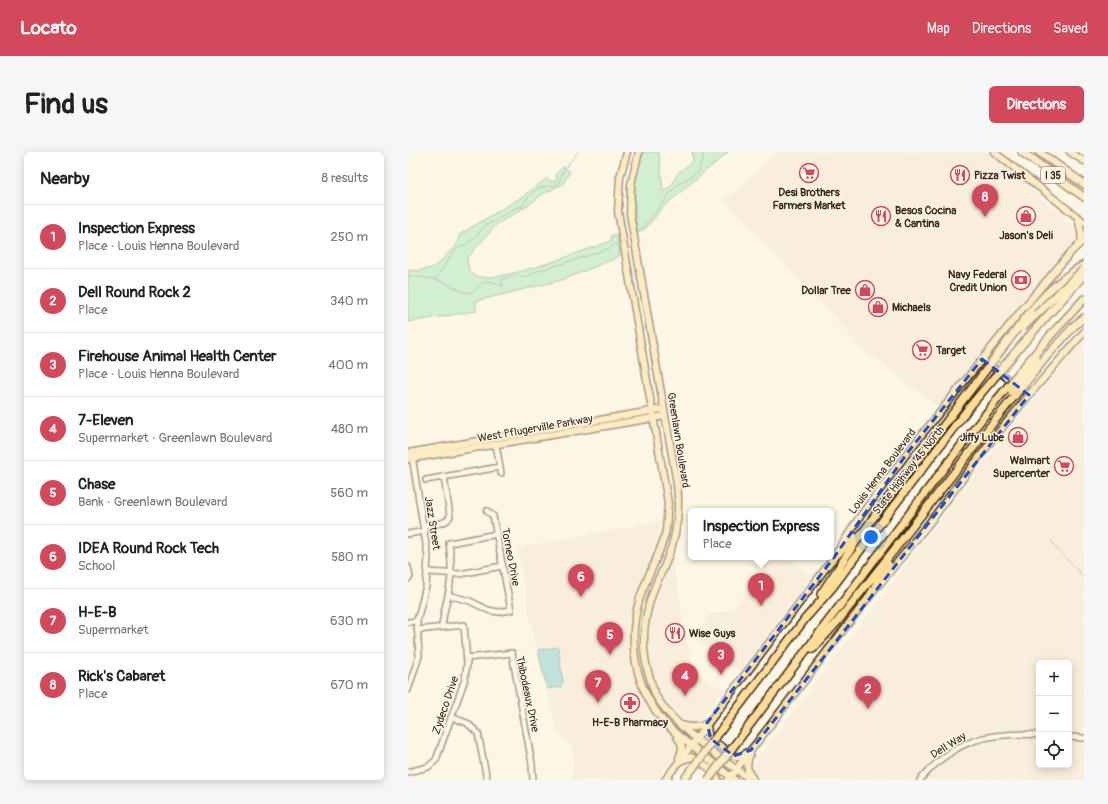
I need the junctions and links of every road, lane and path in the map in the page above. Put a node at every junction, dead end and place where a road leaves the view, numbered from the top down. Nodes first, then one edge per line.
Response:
1 (627, 152) edge
2 (638, 152) edge
3 (994, 152) edge
4 (1022, 152) edge
5 (1039, 152) edge
6 (1070, 152) edge
7 (1084, 161) edge
8 (1084, 184) edge
9 (1084, 197) edge
10 (1081, 219) edge
11 (1084, 222) edge
12 (1083, 241) edge
13 (1084, 265) edge
14 (1084, 269) edge
15 (1084, 275) edge
16 (1084, 299) edge
17 (1084, 318) edge
18 (1084, 332) edge
19 (1051, 335) junction
20 (982, 359) junction
21 (1029, 395) junction
22 (663, 409) junction
23 (651, 411) junction
24 (665, 416) junction
25 (652, 418) junction
26 (532, 431) junction
27 (534, 438) junction
28 (496, 445) junction
29 (410, 456) edge
30 (500, 467) junction
31 (501, 473) dead end
32 (444, 477) junction
33 (426, 480) dead end
34 (487, 510) dead end
35 (424, 528) junction
36 (411, 532) edge
37 (497, 534) junction
38 (834, 557) edge
39 (834, 558) edge
40 (832, 560) edge
41 (502, 566) junction
42 (408, 567) edge
43 (651, 571) junction
44 (428, 572) junction
45 (451, 574) junction
46 (660, 574) junction
47 (408, 579) edge
48 (448, 595) junction
49 (869, 597) junction
50 (805, 619) junction
51 (416, 621) junction
52 (408, 622) edge
53 (442, 627) junction
54 (417, 630) junction
55 (467, 658) junction
56 (794, 668) junction
57 (410, 680) edge
58 (408, 690) edge
59 (451, 718) junction
60 (679, 723) junction
61 (707, 723) junction
62 (672, 731) junction
63 (1036, 735) edge
64 (1072, 737) edge
65 (696, 738) junction
66 (1084, 738) edge
67 (690, 745) junction
68 (751, 750) junction
69 (677, 763) junction
70 (736, 769) junction
71 (408, 772) edge
72 (731, 779) edge
73 (487, 780) edge
74 (533, 780) edge
75 (664, 780) edge
76 (684, 780) edge
77 (708, 780) edge
78 (718, 780) edge
79 (751, 780) edge
80 (754, 780) edge
81 (920, 780) edge

1 - 23 main road, Greenlawn Boulevard
2 - 22 main road, Greenlawn Boulevard
3 - 10 main road
4 - 9 highway, I 35
5 - 8 highway, I 35
6 - 7 main road
10 - 11 main road
10 - 12 main road
12 - 20 main road, Louis Henna Boulevard
13 - 50 highway, bridge
14 - 39 highway, bridge
15 - 50 highway, State Highway 45 North, bridge
16 - 19 highway
17 - 56 highway, bridge
18 - 21 main road
19 - 49 highway, bridge
19 - 56 highway, bridge
20 - 21 street
20 - 38 main road, Louis Henna Boulevard
21 - 49 main road
22 - 23 main road, West Pflugerville Parkway
22 - 24 main road, Greenlawn Boulevard
23 - 25 main road, Greenlawn Boulevard
23 - 26 main road, West Pflugerville Parkway
24 - 25 main road, West Pflugerville Parkway
24 - 46 main road, Greenlawn Boulevard
25 - 27 main road, West Pflugerville Parkway
25 - 43 main road, Greenlawn Boulevard
26 - 27 main road
26 - 29 main road, West Pflugerville Parkway
27 - 28 main road, West Pflugerville Parkway
28 - 29 main road, West Pflugerville Parkway
28 - 30 street
29 - 35 street, Jazz Street
30 - 31 street
30 - 32 street
32 - 33 street
32 - 35 street
34 - 37 street, Torneo Drive
35 - 36 street
35 - 44 street, Jazz Street
37 - 41 street, Torneo Drive
37 - 45 street
40 - 61 main road, Louis Henna Boulevard
41 - 45 street
41 - 48 street, Torneo Drive
42 - 47 street
43 - 46 main road
43 - 62 main road, Greenlawn Boulevard
44 - 45 street
44 - 51 street, Jazz Street
45 - 48 street
46 - 60 main road, Greenlawn Boulevard
48 - 53 street
49 - 68 main road
50 - 76 highway, State Highway 45 North, bridge
51 - 52 street
51 - 54 street, Jazz Street
53 - 54 street
53 - 55 street, Zydeco Drive
54 - 57 street, Jazz Street
55 - 59 street, Zydeco Drive
55 - 74 street, Thibodeaux Drive
56 - 77 highway, bridge
57 - 58 street, Jazz Street
59 - 71 street, Zydeco Drive
59 - 73 street
60 - 61 main road
60 - 65 main road, Greenlawn Boulevard
61 - 65 main road, Louis Henna Boulevard
61 - 68 main road
62 - 67 main road, Greenlawn Boulevard
62 - 69 main road
63 - 81 street, Dell Way
64 - 66 street
65 - 67 main road, Louis Henna Boulevard
65 - 70 main road, Greenlawn Boulevard
67 - 69 main road, Louis Henna Boulevard
67 - 72 main road, Greenlawn Boulevard
68 - 70 main road
68 - 80 main road
69 - 75 main road, Louis Henna Boulevard
69 - 78 main road
70 - 72 main road
70 - 79 main road, Greenlawn Boulevard

